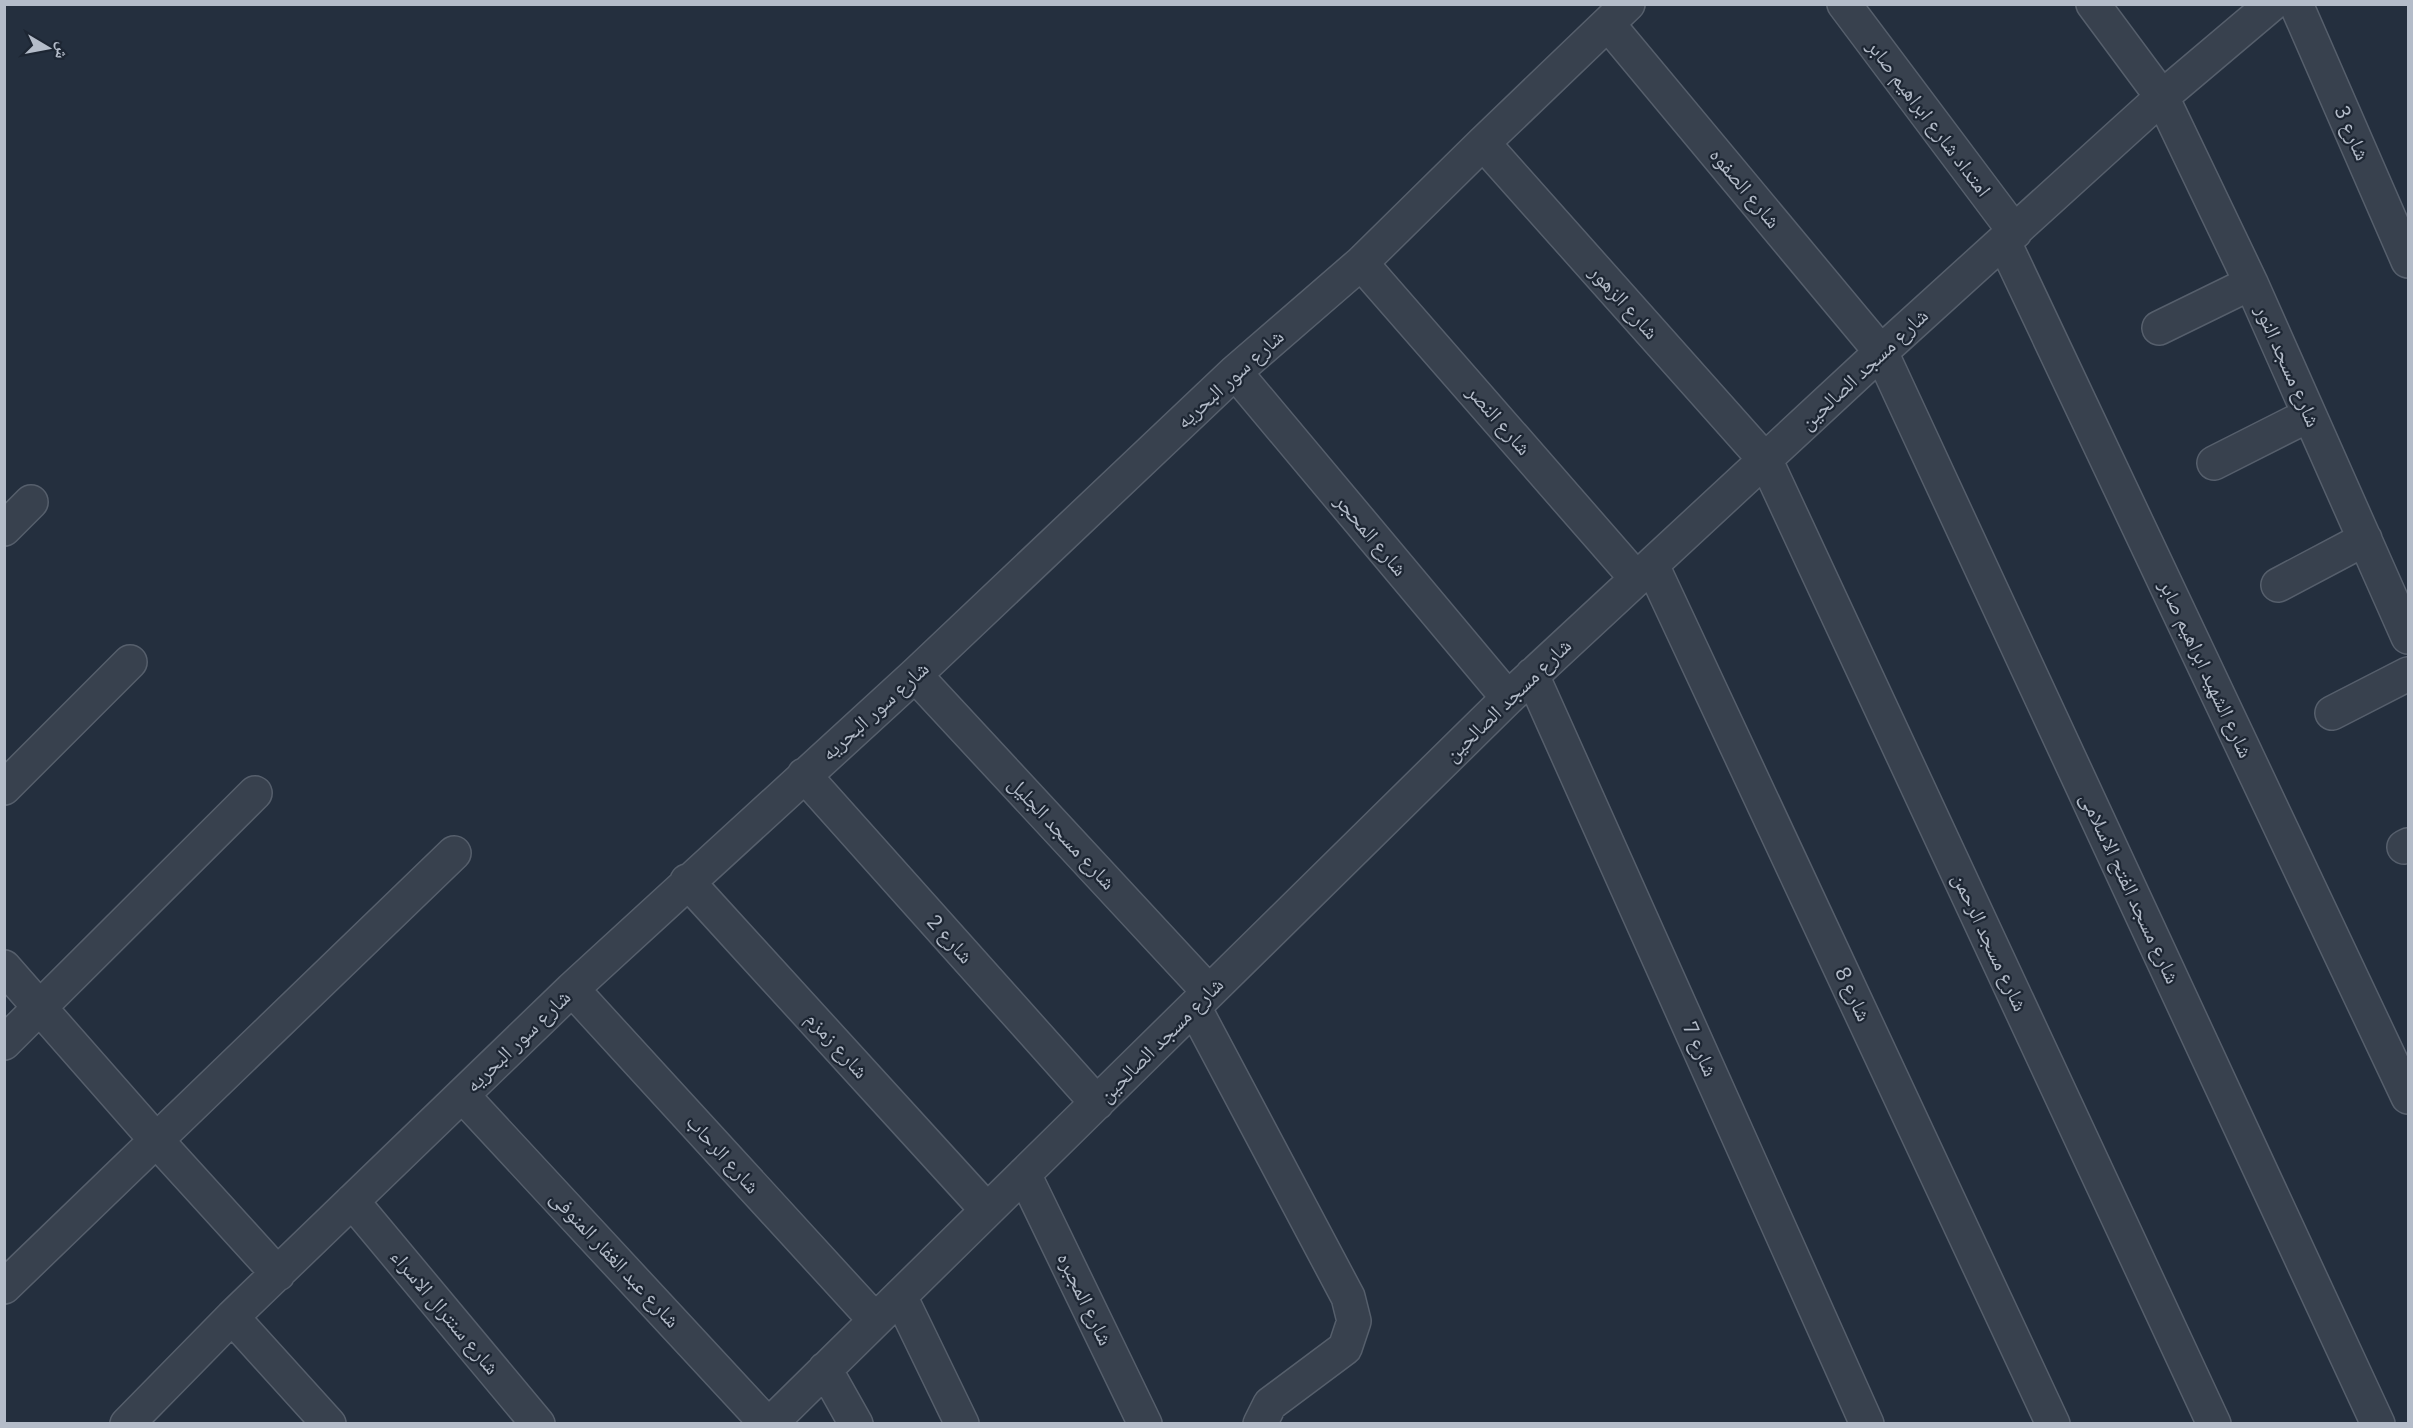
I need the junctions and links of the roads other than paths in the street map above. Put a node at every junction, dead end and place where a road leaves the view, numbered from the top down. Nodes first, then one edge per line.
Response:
1 (1844, 4) edge
2 (2093, 4) edge
3 (2272, 4) edge
4 (2296, 4) edge
5 (1618, 14) edge
6 (2162, 97) junction
7 (1483, 143) junction
8 (2009, 237) junction
9 (2409, 261) edge
10 (1361, 262) junction
11 (2251, 283) junction
12 (2159, 328) dead end
13 (1881, 352) junction
14 (1235, 372) junction
15 (2309, 415) junction
16 (1766, 461) junction
17 (2214, 463) dead end
18 (31, 502) dead end
19 (4, 529) edge
20 (2365, 539) junction
21 (1644, 572) junction
22 (2278, 585) dead end
23 (2409, 637) edge
24 (130, 662) dead end
25 (2409, 674) edge
26 (915, 675) junction
27 (1532, 675) junction
28 (1508, 698) junction
29 (2332, 713) dead end
30 (804, 775) junction
31 (4, 788) edge
32 (255, 793) dead end
33 (454, 853) dead end
34 (687, 881) junction
35 (4, 967) edge
36 (572, 989) junction
37 (1202, 1000) junction
38 (41, 1008) junction
39 (4, 1043) edge
40 (462, 1095) junction
41 (2409, 1097) edge
42 (1097, 1103) junction
43 (157, 1141) junction
44 (1024, 1174) junction
45 (352, 1201) junction
46 (987, 1210) junction
47 (278, 1274) junction
48 (4, 1287) edge
49 (900, 1296) junction
50 (232, 1317) junction
51 (875, 1320) junction
52 (825, 1369) junction
53 (127, 1424) edge
54 (329, 1424) edge
55 (538, 1424) edge
56 (769, 1424) edge
57 (856, 1424) edge
58 (962, 1424) edge
59 (1145, 1424) edge
60 (1260, 1424) edge
61 (1867, 1424) edge
62 (2054, 1424) edge
63 (2214, 1424) edge
64 (2378, 1424) edge

1 - 8 street, امتداد شارع ابراهيم صابر
2 - 6 street, شارع مسجد النور
3 - 6 street, شارع مسجد الصالحين
4 - 9 street, شارع 3
5 - 7 street, شارع سور البحريه
5 - 13 street, شارع الصفوه
6 - 8 street, شارع مسجد الصالحين
6 - 11 street, شارع مسجد النور
7 - 10 street, شارع سور البحريه
7 - 16 street, شارع الزهور
8 - 13 street, شارع مسجد الصالحين
8 - 41 street, شارع الشهيد ابراهيم صابر
10 - 14 street, شارع سور البحريه
10 - 21 street, شارع النصر
11 - 12 street
11 - 15 street, شارع مسجد النور
13 - 16 street, شارع مسجد الصالحين
13 - 64 street, شارع مسجد الفتح الاسلامى
14 - 26 street, شارع سور البحريه
14 - 28 street, شارع المحجر
15 - 17 street
15 - 20 street, شارع مسجد النور
16 - 21 street, شارع مسجد الصالحين
16 - 63 street, شارع مسجد الرحمن
18 - 19 street
20 - 22 street
20 - 23 street, شارع مسجد النور
21 - 27 street, شارع مسجد الصالحين
21 - 62 street, شارع 8
24 - 31 street
25 - 29 street
26 - 30 street, شارع سور البحريه
26 - 37 street, شارع مسجد الجليل
27 - 28 street, شارع مسجد الصالحين
27 - 61 street, شارع 7
28 - 37 street, شارع مسجد الصالحين
30 - 34 street, شارع سور البحريه
30 - 42 street, شارع 2
32 - 38 street
33 - 43 street
34 - 36 street, شارع سور البحريه
34 - 46 street, شارع زمزم
35 - 38 street
36 - 40 street, شارع سور البحريه
36 - 51 street, شارع الرحاب
37 - 42 street, شارع مسجد الصالحين
37 - 60 street, شارع مسجد الجليل
38 - 39 street
38 - 43 street
40 - 45 street, شارع سور البحريه
40 - 56 street, شارع عبد الغفار المنوفى
42 - 44 street, شارع مسجد الصالحين
43 - 47 street
43 - 48 street
44 - 46 street, شارع مسجد الصالحين
44 - 59 street, شارع المجبره
45 - 47 street, شارع سور البحريه
45 - 55 street, شارع سنترال الاسراء
46 - 49 street, شارع مسجد الصالحين
47 - 50 street, شارع سور البحريه
49 - 51 street, شارع مسجد الصالحين
49 - 58 street
50 - 53 street, شارع سور البحريه
50 - 54 street
51 - 52 street, شارع مسجد الصالحين
52 - 56 street, شارع مسجد الصالحين
52 - 57 street

